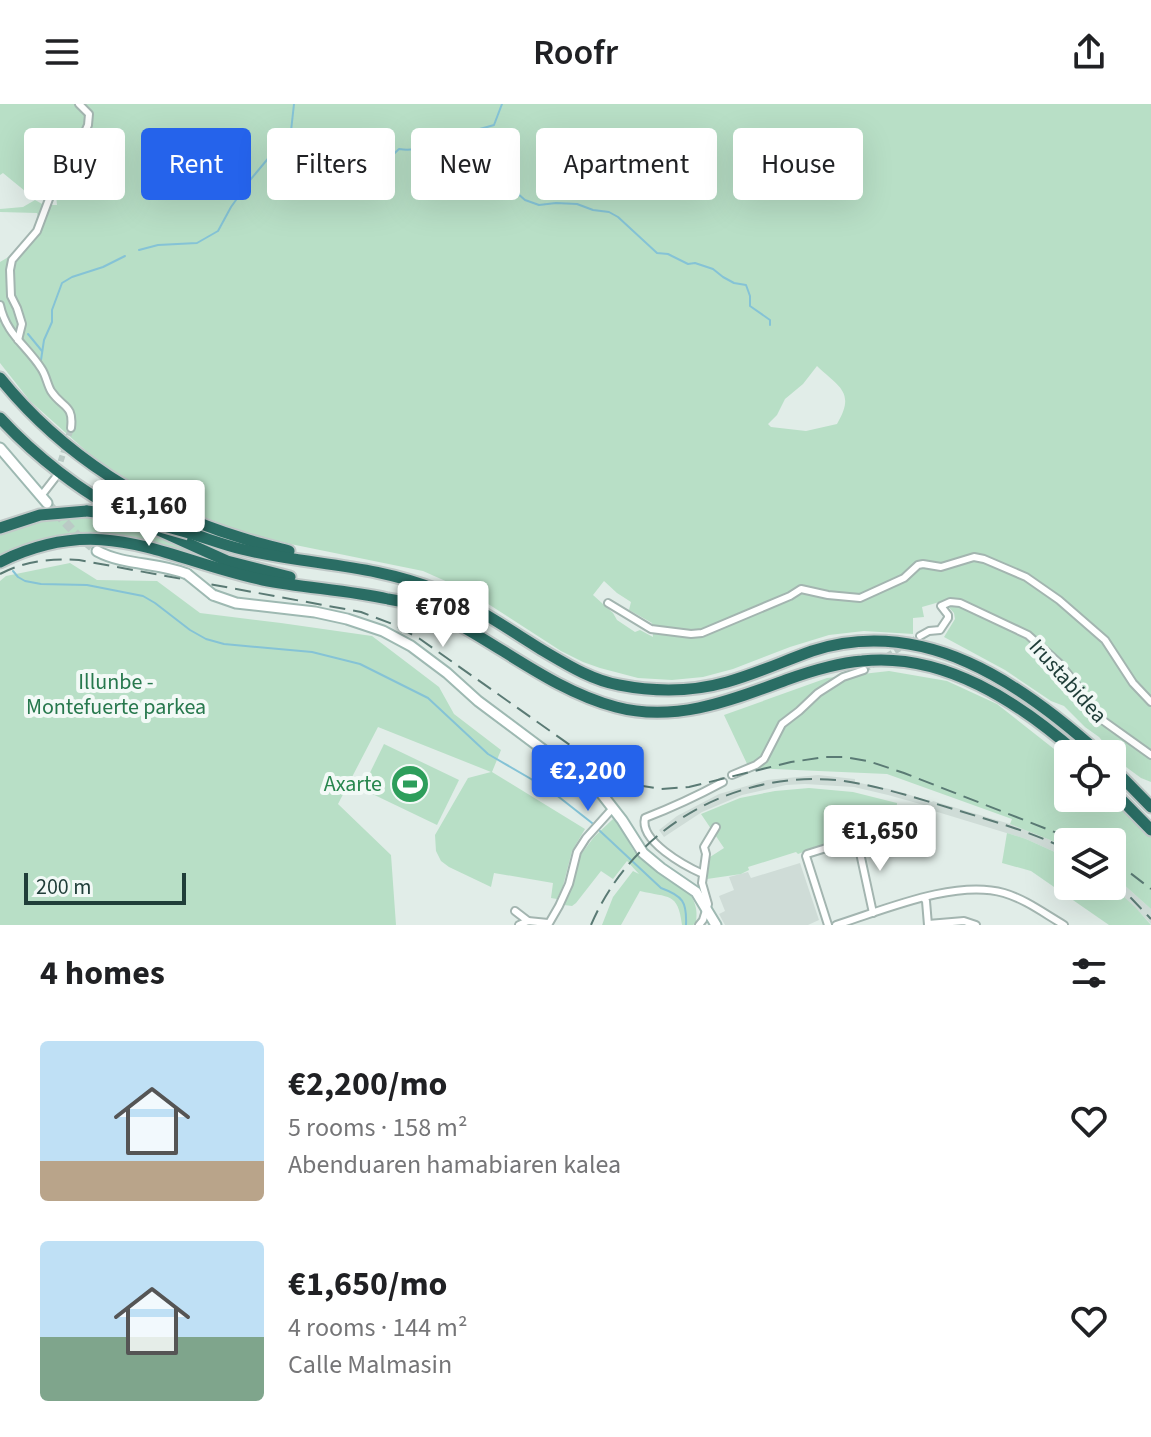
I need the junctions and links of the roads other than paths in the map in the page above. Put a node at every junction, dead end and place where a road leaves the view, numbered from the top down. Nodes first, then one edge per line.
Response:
1 (79, 104) edge
2 (0, 305) edge
3 (18, 340) junction
4 (0, 378) edge
5 (0, 418) edge
6 (71, 428) tunnel mouth
7 (0, 448) edge
8 (55, 478) tunnel mouth
9 (44, 499) joint
10 (0, 528) edge
11 (97, 551) tunnel mouth
12 (0, 562) edge
13 (344, 565) junction
14 (608, 603) dead end
15 (419, 606) junction
16 (920, 636) tunnel mouth
17 (864, 670) tunnel mouth
18 (1151, 702) edge
19 (1061, 740) edge
20 (1083, 740) edge
21 (1151, 755) edge
22 (732, 775) dead end
23 (1126, 776) edge
24 (1126, 780) edge
25 (723, 782) dead end
26 (1126, 796) edge
27 (1151, 796) edge
28 (1126, 804) edge
29 (613, 807) junction
30 (1151, 807) edge
31 (1151, 820) edge
32 (716, 827) dead end
33 (1151, 830) edge
34 (703, 874) junction
35 (924, 898) junction
36 (515, 911) dead end
37 (873, 913) junction
38 (707, 920) edge
39 (524, 924) edge
40 (548, 924) edge
41 (928, 924) edge
42 (828, 925) edge
43 (836, 925) edge
44 (976, 925) edge
45 (1064, 925) edge

1 - 3 street
2 - 3 street
3 - 6 street
4 - 13 highway
5 - 15 highway
7 - 9 street
8 - 9 street
10 - 13 highway, bridge
11 - 29 street, bridge
12 - 15 highway
13 - 20 highway
14 - 18 street
15 - 19 highway
16 - 21 street, Irustabidea
17 - 22 street
23 - 27 highway
24 - 30 highway
25 - 34 street
26 - 31 highway
28 - 33 highway
29 - 38 street
29 - 40 street
32 - 34 street
34 - 38 street
35 - 37 street
35 - 41 street
35 - 45 street
36 - 39 street
37 - 42 street
37 - 43 street
39 - 40 street
41 - 44 street

